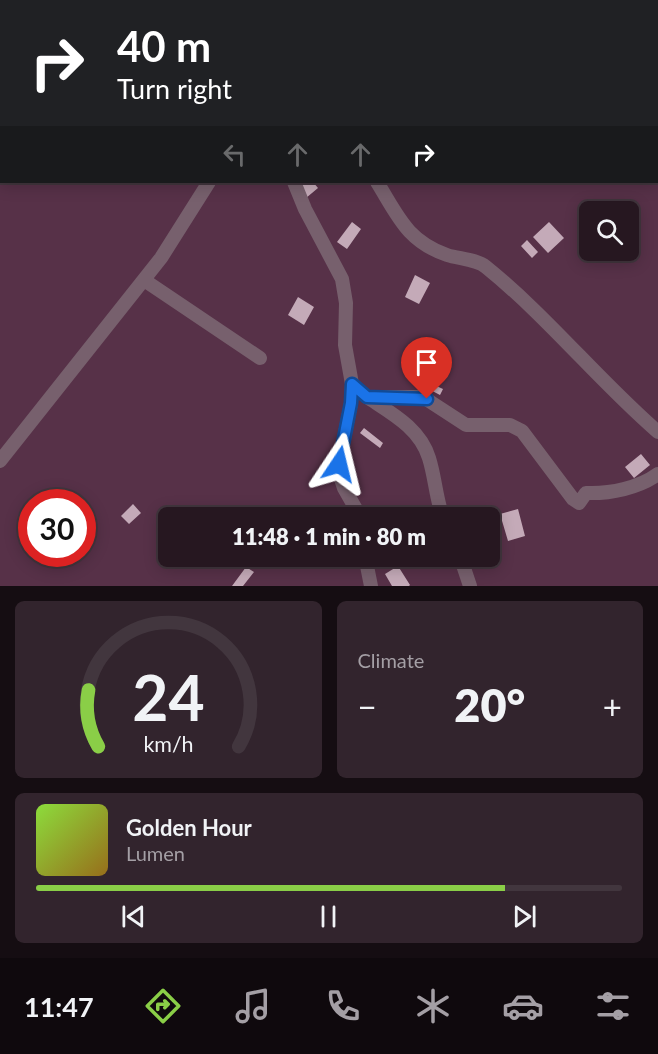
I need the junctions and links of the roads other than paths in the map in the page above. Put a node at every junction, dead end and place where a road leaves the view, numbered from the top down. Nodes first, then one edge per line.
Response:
1 (544, 0) edge
2 (549, 0) edge
3 (208, 183) edge
4 (294, 183) edge
5 (378, 183) edge
6 (144, 280) junction
7 (260, 358) dead end
8 (352, 384) junction
9 (367, 397) junction
10 (658, 432) edge
11 (0, 461) edge
12 (658, 474) edge
13 (355, 507) edge
14 (440, 507) edge
15 (367, 567) edge
16 (464, 567) edge
17 (371, 586) edge
18 (470, 586) edge

1 - 2 street
3 - 6 street
4 - 8 street
5 - 10 street
6 - 7 street
6 - 11 street
8 - 9 street
8 - 13 street
9 - 12 street
9 - 14 street
15 - 17 street
16 - 18 street

